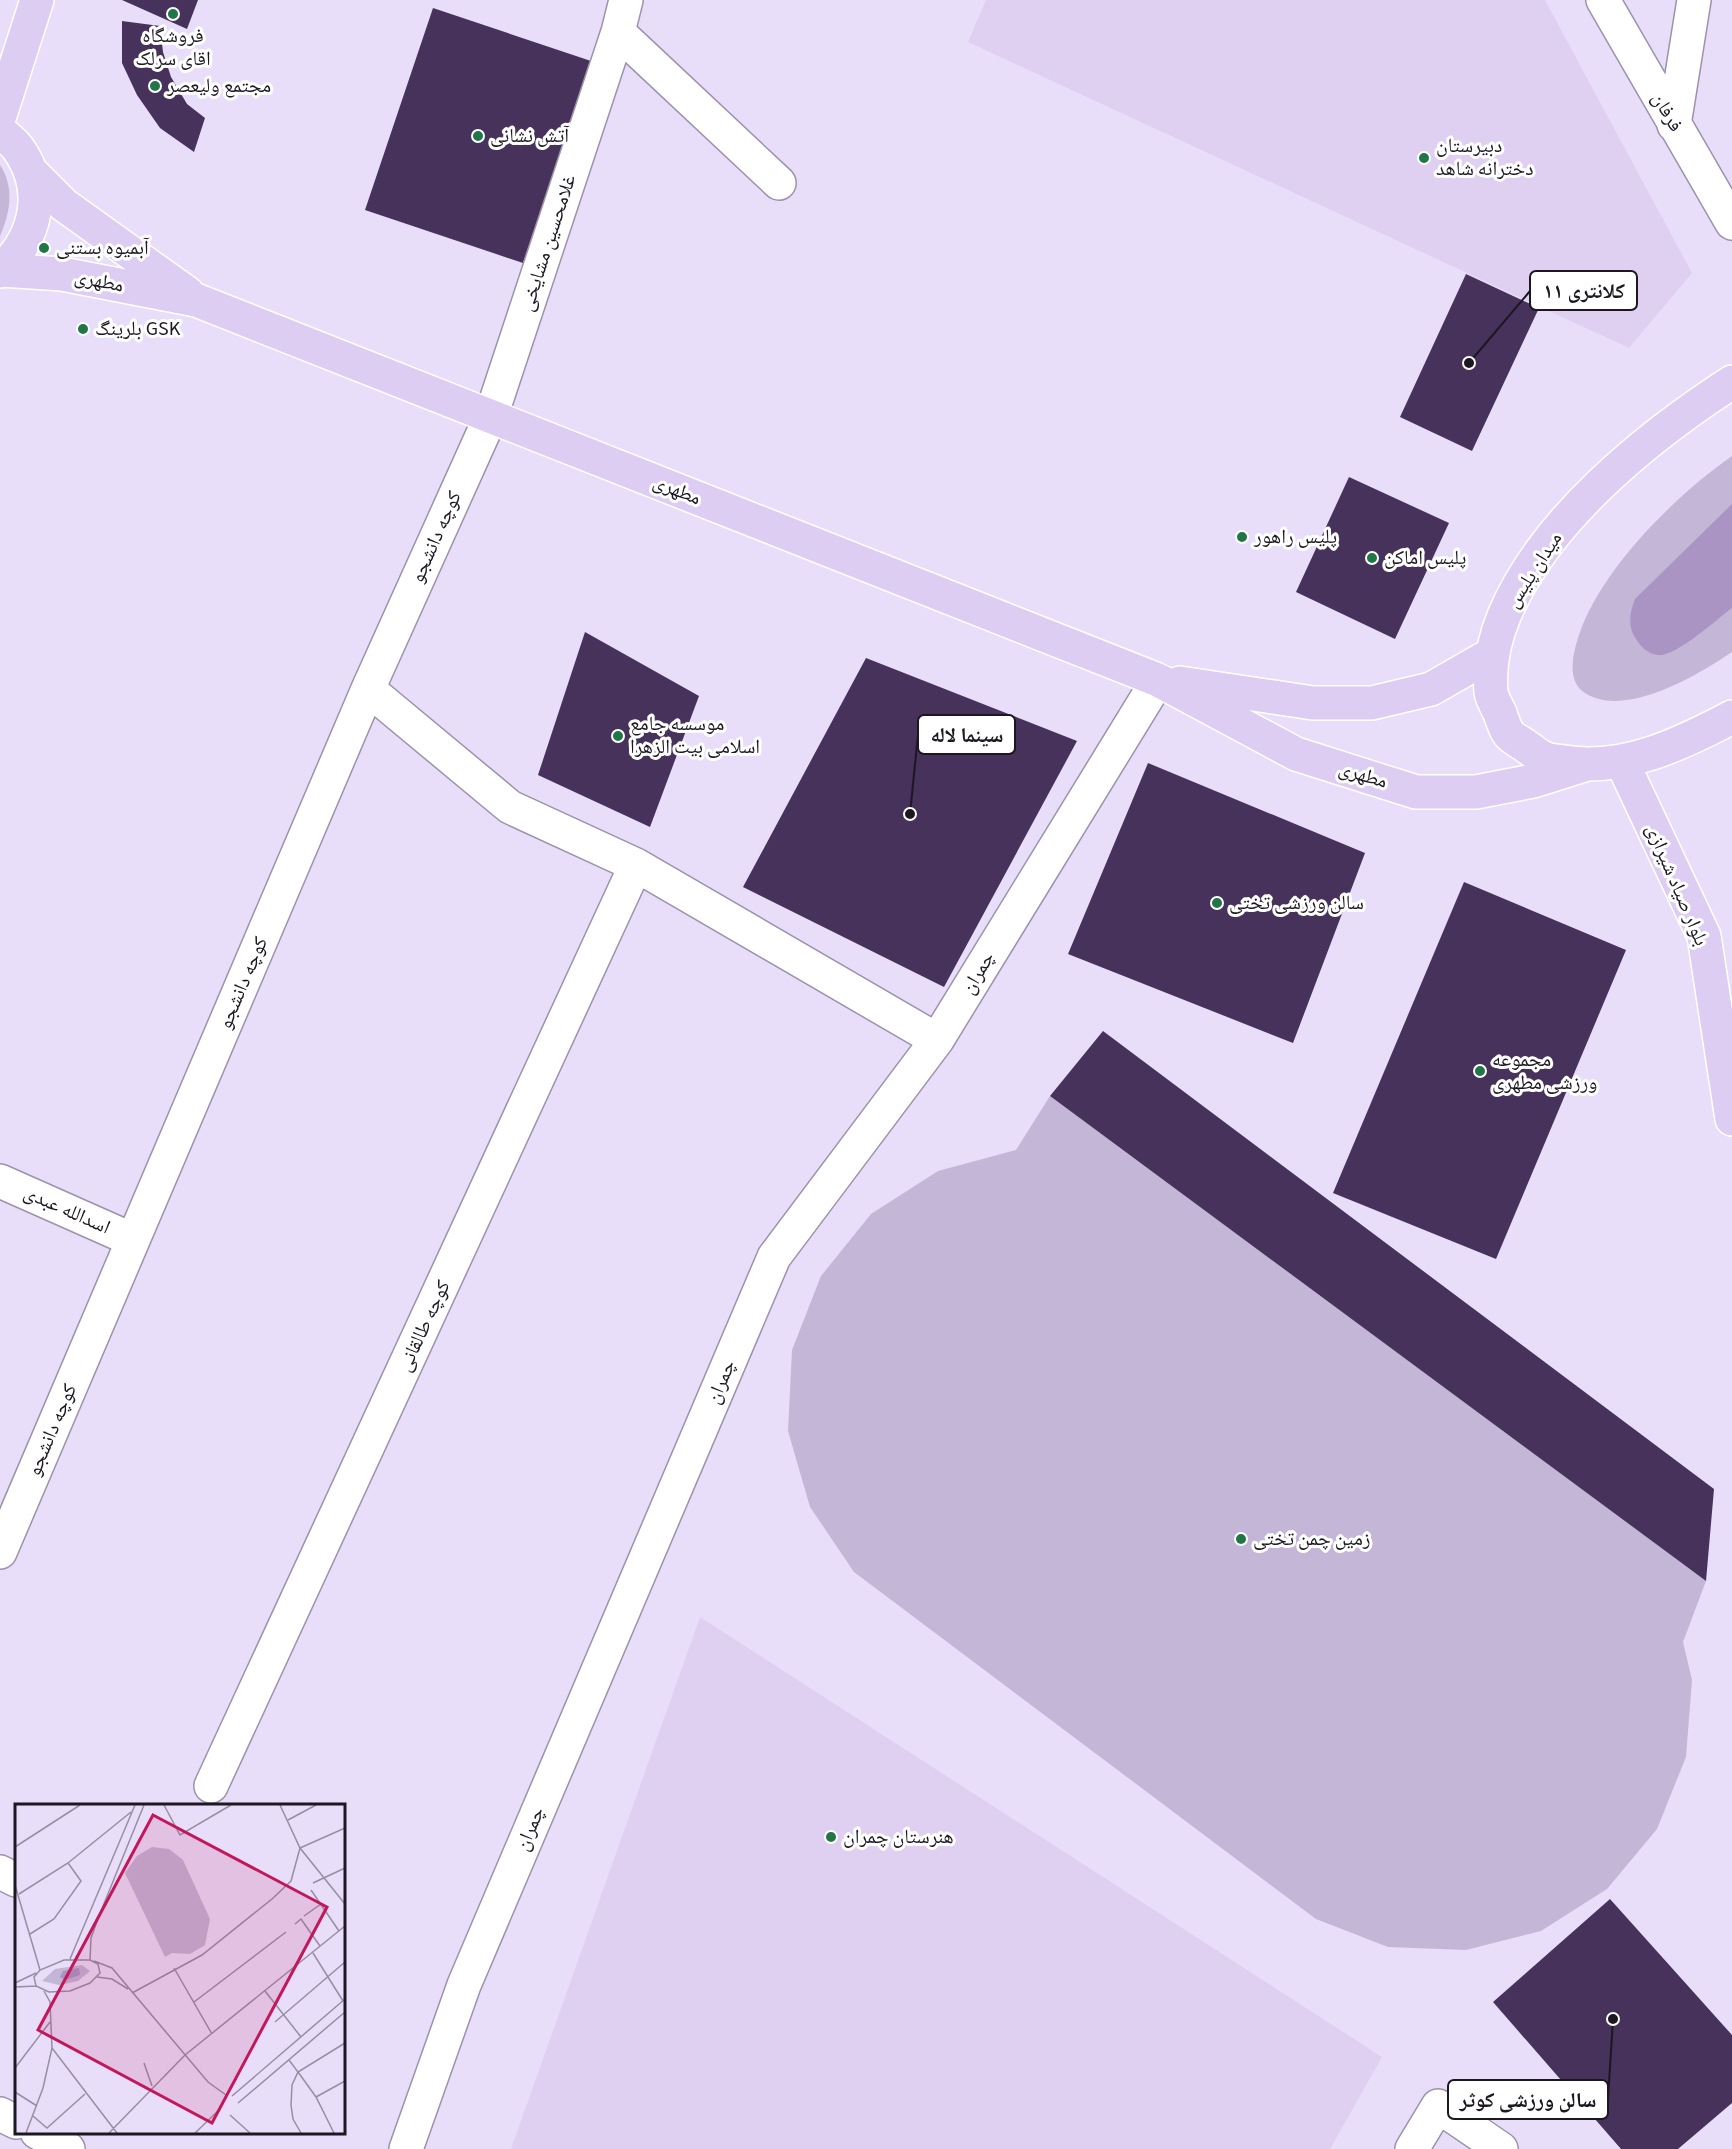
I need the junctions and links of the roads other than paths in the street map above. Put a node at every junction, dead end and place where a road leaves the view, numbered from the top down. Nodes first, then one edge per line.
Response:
1 (36, 0) edge
2 (626, 0) edge
3 (1603, 0) edge
4 (1694, 0) edge
5 (618, 32) junction
6 (0, 115) edge
7 (1674, 125) junction
8 (0, 131) edge
9 (30, 171) junction
10 (779, 183) dead end
11 (1732, 223) edge
12 (1, 271) edge
13 (196, 300) junction
14 (1732, 382) edge
15 (491, 416) junction
16 (1492, 654) junction
17 (1158, 680) junction
18 (368, 690) junction
19 (1732, 717) edge
20 (1622, 762) junction
21 (1584, 765) junction
22 (636, 865) junction
23 (937, 1040) junction
24 (1732, 1119) edge
25 (0, 1181) edge
26 (133, 1240) junction
27 (0, 1552) edge
28 (211, 1786) dead end
29 (0, 1872) edge
30 (15, 1880) edge
31 (0, 2114) edge
32 (15, 2122) edge
33 (406, 2149) edge
34 (1412, 2149) edge
35 (1501, 2149) edge

1 - 6 main road
2 - 5 street, غلامحسین مشایخی
3 - 7 street, فرفان
4 - 7 street
5 - 10 street
5 - 15 street, غلامحسین مشایخی
7 - 11 street, فرفان
8 - 9 main road
9 - 12 main road
9 - 13 main road, مطهری
12 - 13 main road, مطهری
13 - 15 main road, مطهری
14 - 16 main road, میدان پلیس
15 - 17 main road, مطهری
15 - 18 street, کوچه دانشجو
16 - 17 main road, مطهری
16 - 21 main road, میدان پلیس
17 - 21 main road, مطهری
17 - 23 street, چمران
18 - 22 street
18 - 26 street, کوچه دانشجو
19 - 20 main road, میدان پلیس
20 - 21 main road, میدان پلیس
20 - 24 main road, بلوار صیاد شیرازی
22 - 23 street
22 - 28 street, کوچه طالقانی
23 - 33 street, چمران
25 - 26 street, اسدالله عبدی
26 - 27 street, کوچه دانشجو
29 - 30 street
31 - 32 street
34 - 35 street

